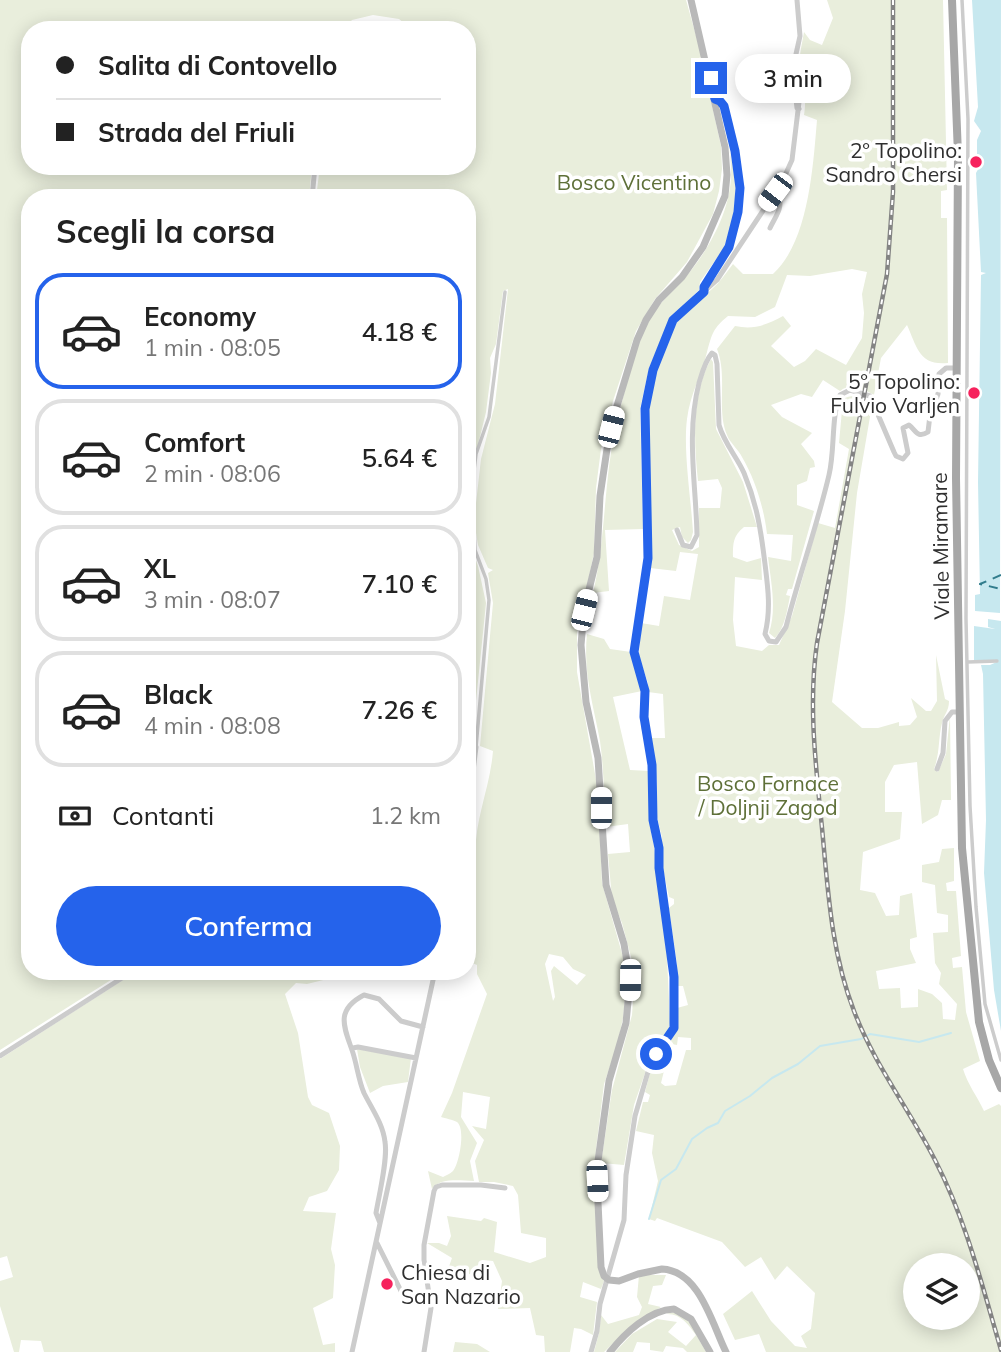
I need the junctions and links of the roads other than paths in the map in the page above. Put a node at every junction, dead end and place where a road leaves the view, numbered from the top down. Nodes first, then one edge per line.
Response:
1 (691, 0) edge
2 (797, 0) edge
3 (952, 0) edge
4 (962, 0) edge
5 (715, 99) junction
6 (773, 100) dead end
7 (799, 109) junction
8 (775, 192) junction
9 (770, 228) dead end
10 (505, 292) dead end
11 (704, 292) junction
12 (957, 368) junction
13 (476, 454) edge
14 (677, 530) dead end
15 (476, 553) edge
16 (997, 661) dead end
17 (966, 662) junction
18 (960, 712) junction
19 (476, 747) edge
20 (937, 769) dead end
21 (119, 980) edge
22 (433, 980) edge
23 (423, 1027) junction
24 (352, 1050) junction
25 (0, 1056) edge
26 (416, 1058) junction
27 (1001, 1060) edge
28 (1001, 1088) edge
29 (505, 1188) dead end
30 (380, 1223) junction
31 (376, 1242) junction
32 (607, 1278) junction
33 (430, 1303) junction
34 (352, 1352) edge
35 (424, 1352) edge
36 (591, 1352) edge
37 (610, 1352) edge
38 (710, 1352) edge
39 (726, 1352) edge

1 - 5 main road
2 - 7 street
3 - 12 main road, Viale Miramare
4 - 17 street
5 - 11 street
5 - 32 main road
6 - 7 street
7 - 8 street
8 - 9 street
8 - 11 street
10 - 13 street
11 - 32 street
12 - 14 street
12 - 18 main road, Viale Miramare
15 - 19 street
16 - 17 street
17 - 27 street
18 - 20 street
18 - 28 main road, Viale Miramare
21 - 25 street
22 - 23 street
23 - 24 street
23 - 26 street
24 - 26 street
24 - 30 street
26 - 30 street
29 - 33 street
30 - 31 street
31 - 33 street
31 - 34 street
32 - 36 street
32 - 39 main road
33 - 35 street
37 - 38 main road

